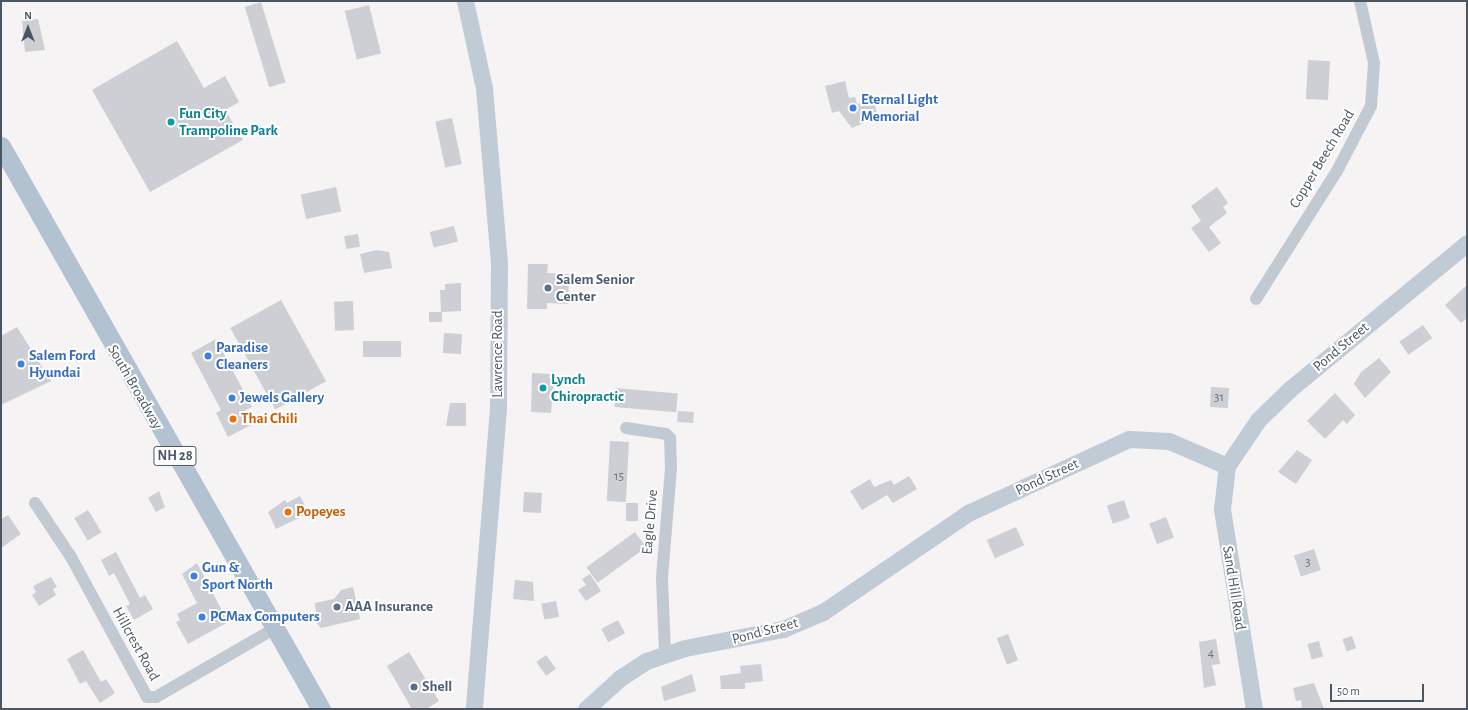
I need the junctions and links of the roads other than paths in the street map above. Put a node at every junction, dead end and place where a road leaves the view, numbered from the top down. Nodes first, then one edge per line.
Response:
1 (465, 1) edge
2 (1360, 1) edge
3 (1, 146) edge
4 (1467, 243) edge
5 (1256, 299) dead end
6 (626, 428) dead end
7 (1227, 466) junction
8 (35, 503) dead end
9 (274, 629) junction
10 (665, 654) junction
11 (321, 709) edge
12 (474, 709) edge
13 (586, 709) edge
14 (1254, 709) edge

1 - 12 street, Lawrence Road
2 - 5 street, Copper Beech Road
3 - 9 main road, South Broadway / NH 28
4 - 7 street, Pond Street
6 - 10 street, Eagle Drive
7 - 10 street, Pond Street
7 - 14 street, Sand Hill Road
8 - 9 street, Hillcrest Road
9 - 11 main road, South Broadway / NH 28
10 - 13 street, Pond Street

